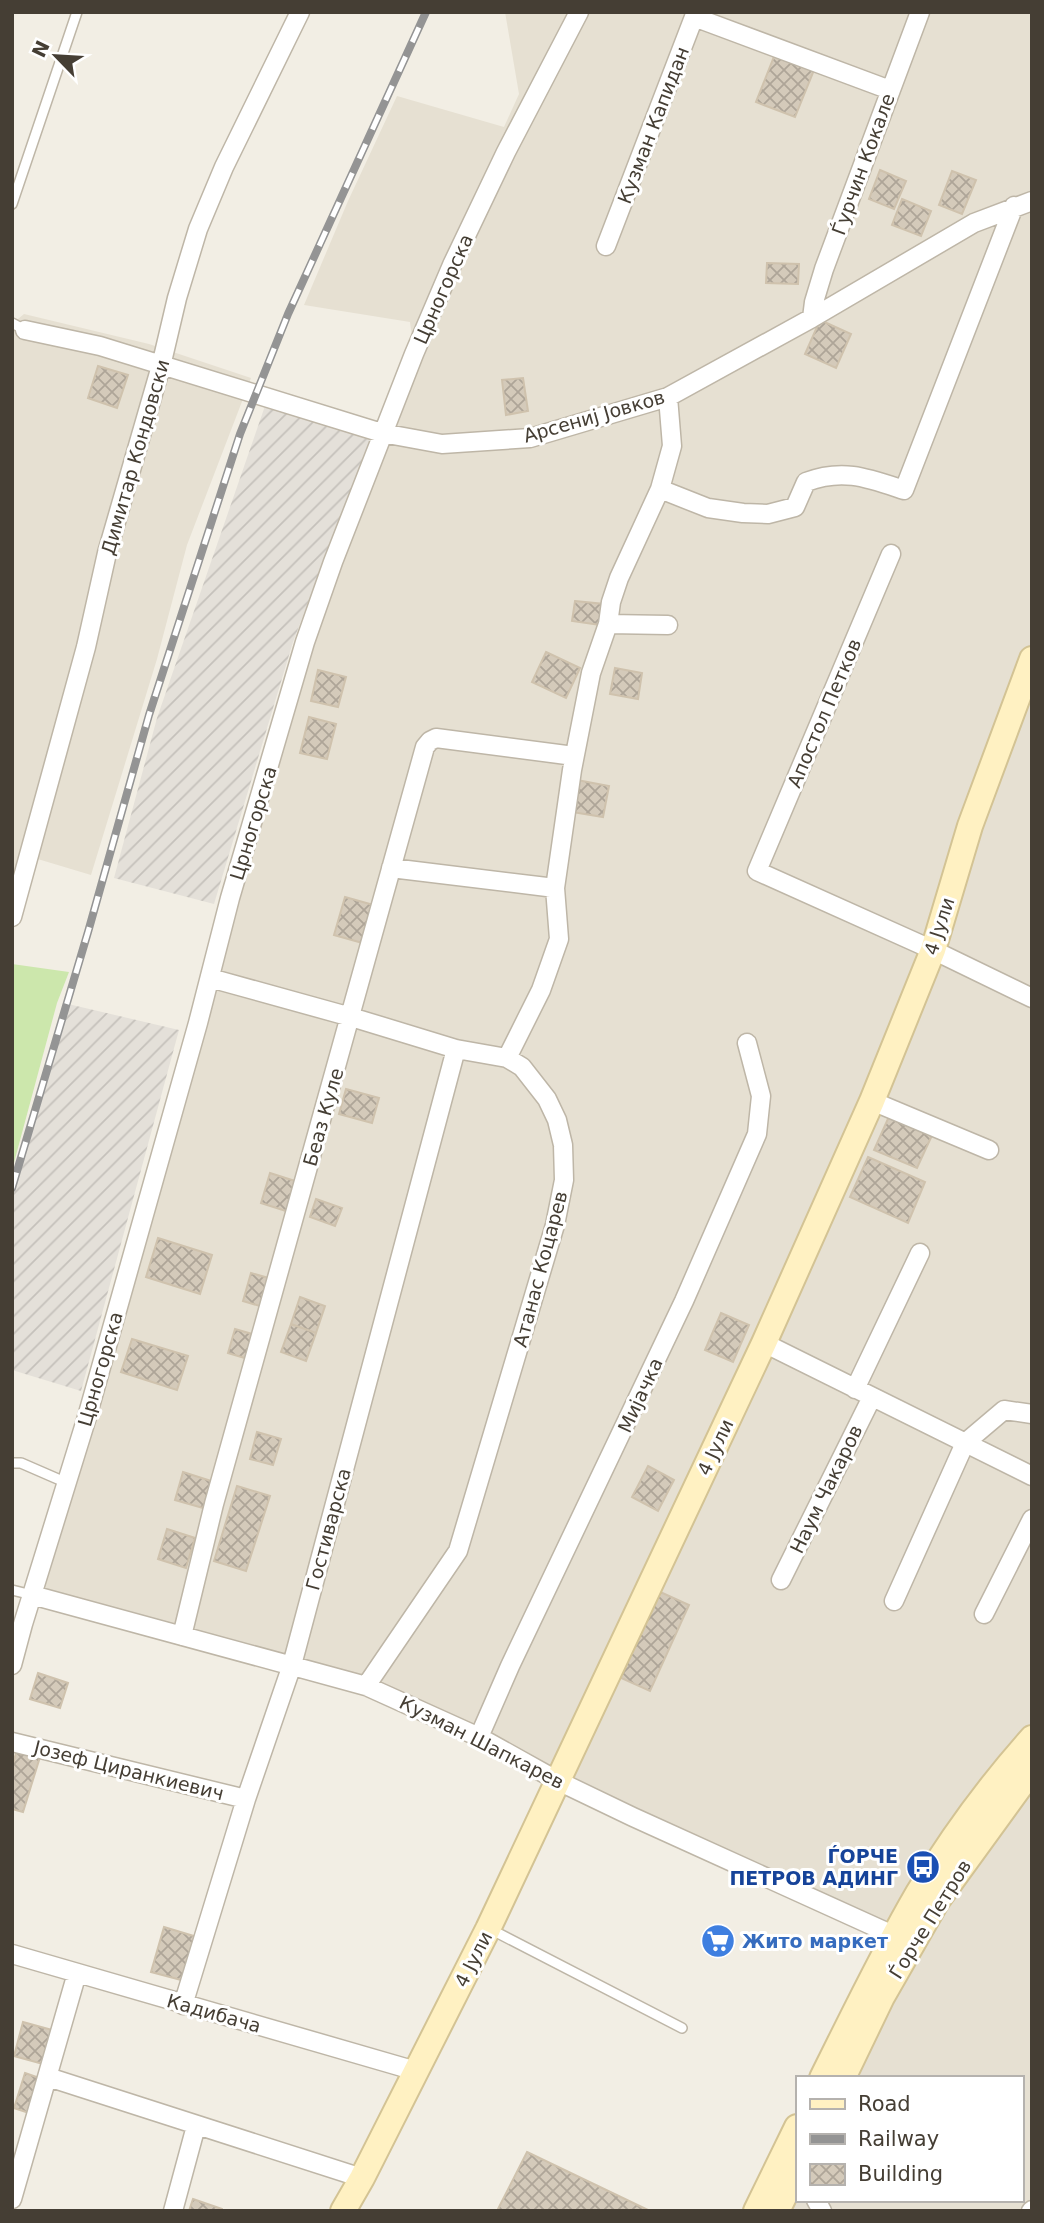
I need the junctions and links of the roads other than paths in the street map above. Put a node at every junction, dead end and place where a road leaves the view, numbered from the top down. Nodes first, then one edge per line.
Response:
1 (77, 12) edge
2 (300, 12) edge
3 (579, 12) edge
4 (920, 12) edge
5 (709, 17) edge
6 (890, 90) junction
7 (1032, 201) edge
8 (12, 204) edge
9 (1014, 206) junction
10 (606, 246) dead end
11 (812, 318) junction
12 (19, 327) edge
13 (162, 366) junction
14 (668, 397) junction
15 (382, 433) junction
16 (660, 489) junction
17 (891, 554) dead end
18 (608, 624) junction
19 (668, 625) dead end
20 (1032, 659) edge
21 (574, 756) junction
22 (391, 868) junction
23 (555, 888) junction
24 (12, 917) edge
25 (933, 950) junction
26 (210, 978) junction
27 (1032, 998) edge
28 (351, 1017) junction
29 (747, 1043) dead end
30 (456, 1049) junction
31 (507, 1058) junction
32 (872, 1101) junction
33 (989, 1150) dead end
34 (920, 1253) dead end
35 (764, 1343) junction
36 (855, 1389) junction
37 (872, 1397) junction
38 (1032, 1414) edge
39 (965, 1443) junction
40 (12, 1463) edge
41 (1032, 1476) edge
42 (67, 1483) junction
43 (1032, 1520) edge
44 (781, 1580) dead end
45 (12, 1590) edge
46 (32, 1595) junction
47 (894, 1601) dead end
48 (984, 1614) dead end
49 (18, 1622) edge
50 (182, 1636) junction
51 (12, 1665) edge
52 (292, 1665) junction
53 (366, 1686) junction
54 (479, 1737) junction
55 (1032, 1738) edge
56 (12, 1742) edge
57 (1032, 1770) edge
58 (558, 1781) junction
59 (246, 1799) junction
60 (488, 1929) junction
61 (903, 1939) junction
62 (12, 1954) edge
63 (77, 1973) junction
64 (183, 2005) junction
65 (682, 2028) dead end
66 (416, 2071) junction
67 (823, 2076) edge
68 (844, 2076) edge
69 (48, 2077) junction
70 (196, 2126) junction
71 (796, 2129) edge
72 (796, 2172) edge
73 (362, 2178) junction
74 (12, 2199) edge
75 (173, 2211) edge
76 (343, 2211) edge
77 (756, 2211) edge
78 (777, 2211) edge

1 - 8 lane
2 - 13 street, Димитар Кондовски
3 - 15 street, Црногорска
4 - 6 street, Ѓурчин Кокале
5 - 6 street, Кузман Капидан
5 - 10 street, Кузман Капидан
6 - 11 street, Ѓурчин Кокале
7 - 9 street, Арсениј Јовков
9 - 11 street, Арсениј Јовков
9 - 16 street
11 - 14 street, Арсениј Јовков
12 - 13 street, Арсениј Јовков
13 - 15 street, Арсениј Јовков
13 - 24 street, Димитар Кондовски
14 - 15 street, Арсениј Јовков
14 - 16 street
15 - 26 street, Црногорска
16 - 18 street
17 - 25 street, Апостол Петков
18 - 19 street
18 - 21 street
20 - 25 street, 4 Јули
21 - 22 street, Беаз Куле
21 - 23 street
22 - 23 street
22 - 28 street, Беаз Куле
23 - 31 street
25 - 27 street
25 - 32 street, 4 Јули
26 - 28 street
26 - 42 street, Црногорска
28 - 30 street
28 - 50 street, Беаз Куле
29 - 54 street, Мијачка
30 - 31 street
30 - 52 street, Гостиварска
31 - 53 street, Атанас Коцарев
32 - 33 street
32 - 35 street, 4 Јули
34 - 36 street
35 - 36 street
35 - 58 street, 4 Јули
36 - 37 street
37 - 39 street
37 - 44 street, Наум Чакаров
38 - 39 street
39 - 41 street
39 - 47 street
40 - 42 lane
42 - 46 street, Црногорска
43 - 48 street
45 - 46 lane
46 - 49 street, Црногорска
46 - 50 street, Кузман Шапкарев
49 - 51 street, Црногорска
50 - 52 street, Кузман Шапкарев
52 - 53 street, Кузман Шапкарев
52 - 59 street, Гостиварска
53 - 54 street, Кузман Шапкарев
54 - 58 street, Кузман Шапкарев
55 - 61 street, Ѓорче Петров
56 - 59 street, Јозеф Циранкиевич
57 - 61 street, Ѓорче Петров
58 - 60 street, 4 Јули
58 - 61 street, Кузман Шапкарев
59 - 64 street, Гостиварска
60 - 65 lane
60 - 66 street, 4 Јули
61 - 67 street, Ѓорче Петров
61 - 68 street, Ѓорче Петров
62 - 63 street, Кадибача
63 - 64 street, Кадибача
63 - 69 street
64 - 66 street, Кадибача
66 - 73 street, 4 Јули
69 - 70 street
69 - 74 street
70 - 73 street
70 - 75 street
71 - 77 street
72 - 78 street
73 - 76 street, 4 Јули

